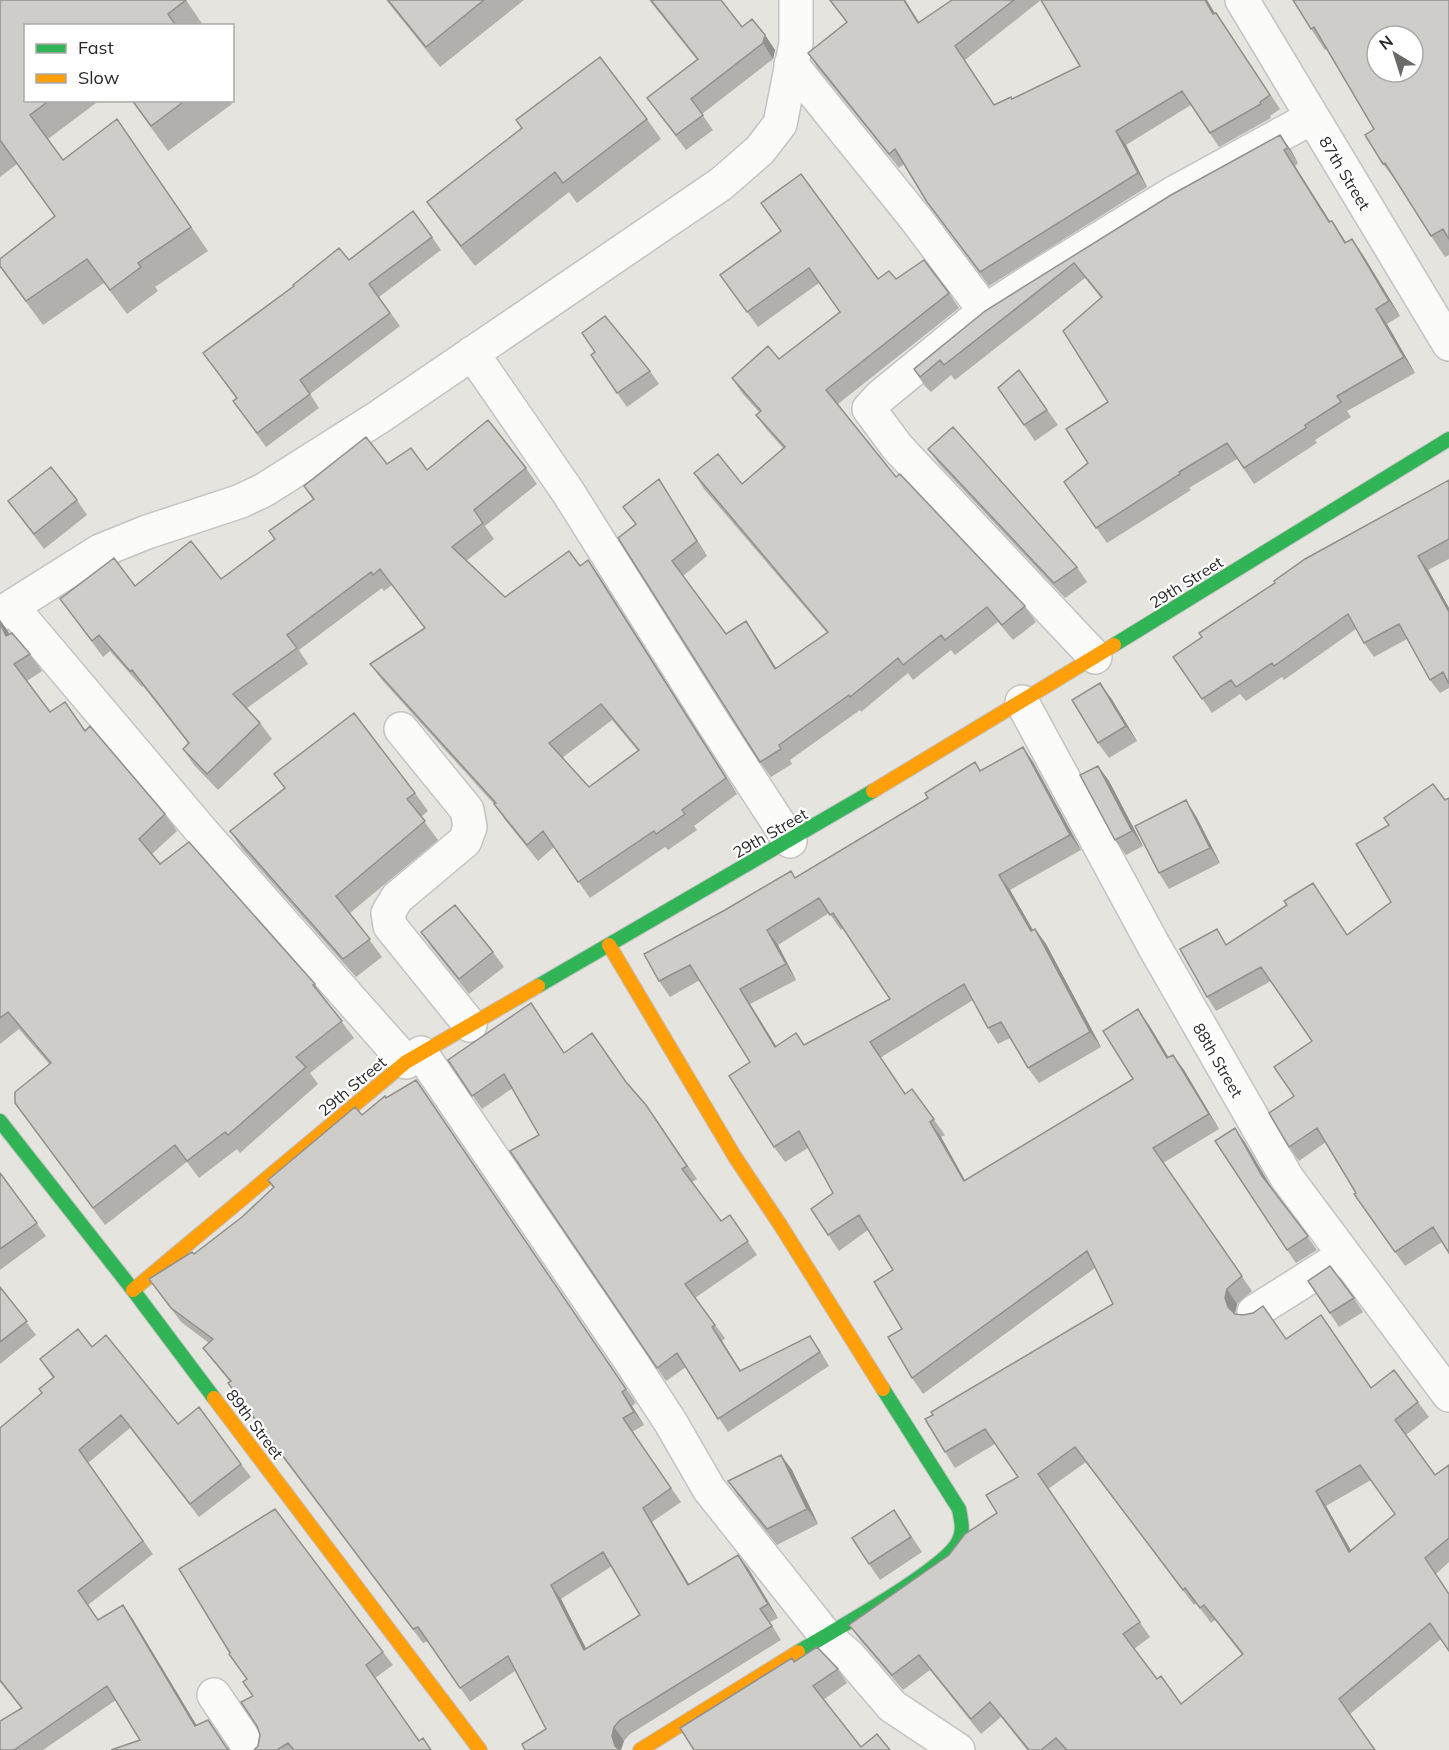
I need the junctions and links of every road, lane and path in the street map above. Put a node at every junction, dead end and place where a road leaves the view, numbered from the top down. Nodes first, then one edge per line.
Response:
1 (796, 0) edge
2 (1242, 0) edge
3 (791, 64) junction
4 (1311, 118) junction
5 (985, 311) junction
6 (1449, 344) edge
7 (472, 353) junction
8 (1449, 439) edge
9 (6, 611) edge
10 (1095, 657) junction
11 (1022, 702) junction
12 (401, 729) dead end
13 (790, 841) junction
14 (609, 945) junction
15 (470, 1025) junction
16 (414, 1057) junction
17 (0, 1121) edge
18 (1343, 1256) junction
19 (134, 1290) junction
20 (1254, 1312) edge
21 (1449, 1395) edge
22 (826, 1636) junction
23 (214, 1695) dead end
24 (251, 1750) edge
25 (480, 1750) edge
26 (640, 1750) edge
27 (958, 1750) edge

1 - 3 street
2 - 4 street, 87th Street
3 - 5 street
3 - 7 street
4 - 5 street
4 - 6 street, 87th Street
5 - 10 street
7 - 9 street
7 - 13 street
8 - 10 street, 29th Street
9 - 16 street
10 - 11 street, 29th Street
11 - 13 street, 29th Street
11 - 18 street, 88th Street
12 - 15 street
13 - 14 street, 29th Street
14 - 15 street, 29th Street
14 - 22 street
15 - 16 street, 29th Street
16 - 19 street, 29th Street
16 - 22 street
17 - 19 street, 89th Street
18 - 20 street
18 - 21 street, 88th Street
19 - 25 street, 89th Street
22 - 26 street
22 - 27 street
23 - 24 street

